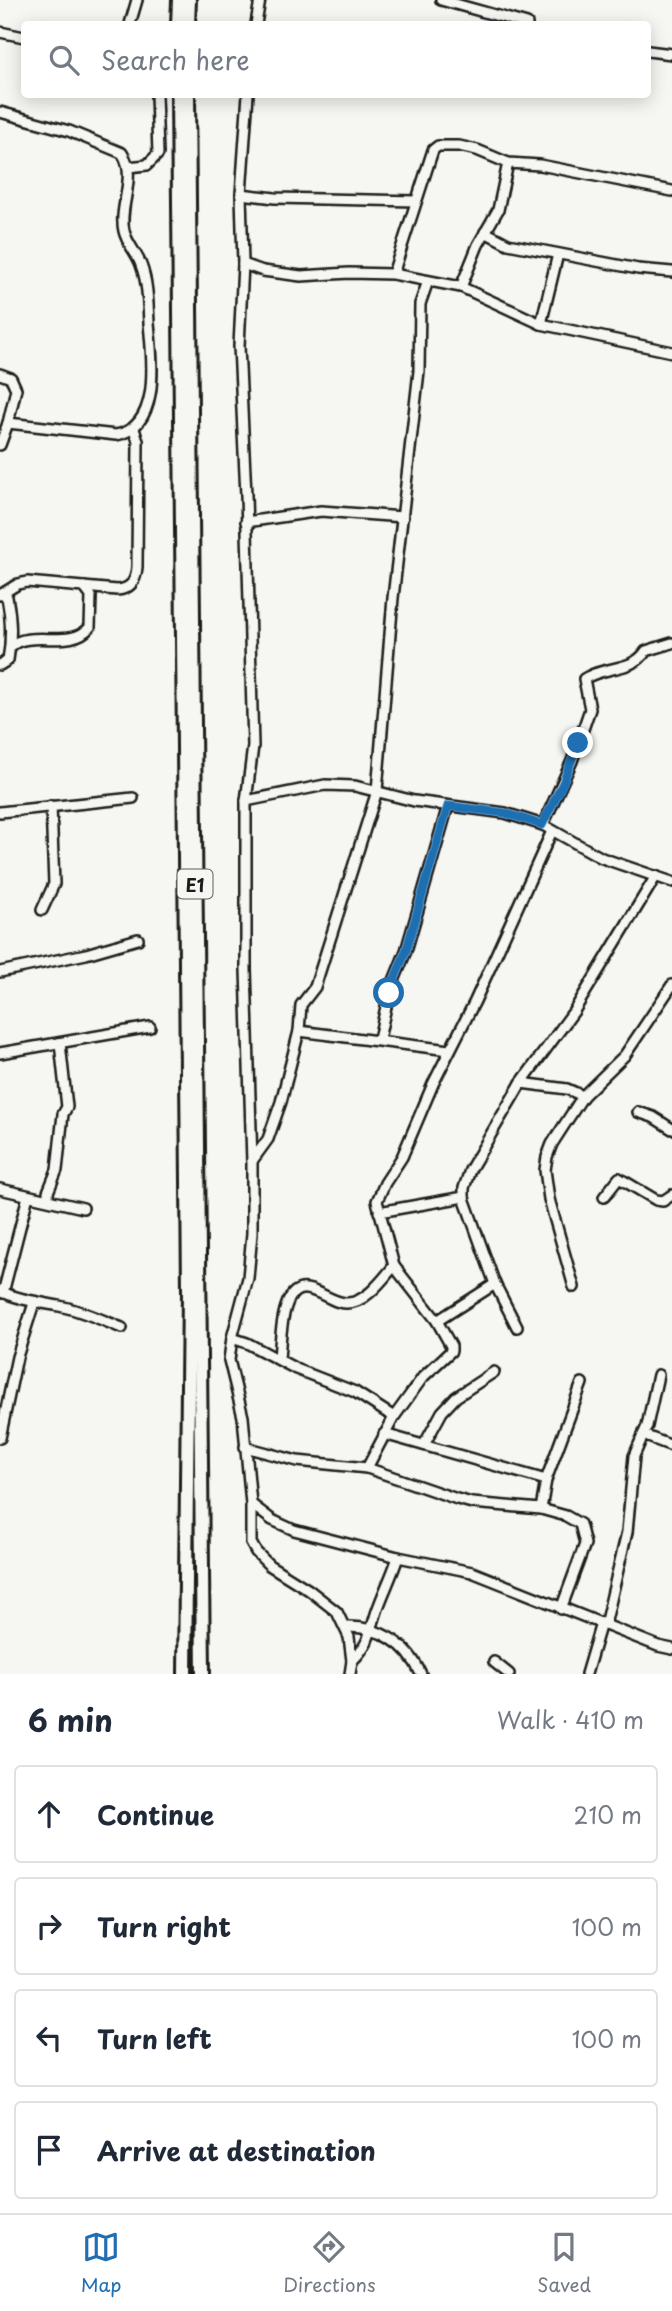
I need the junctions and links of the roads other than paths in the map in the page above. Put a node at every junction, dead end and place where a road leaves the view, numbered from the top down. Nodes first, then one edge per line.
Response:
1 (137, 0) edge
2 (179, 0) edge
3 (188, 0) edge
4 (260, 0) edge
5 (441, 0) edge
6 (132, 21) edge
7 (178, 21) edge
8 (188, 21) edge
9 (256, 21) edge
10 (516, 21) edge
11 (0, 32) edge
12 (21, 36) edge
13 (651, 51) edge
14 (672, 54) edge
15 (156, 98) edge
16 (178, 98) edge
17 (188, 98) edge
18 (248, 98) edge
19 (0, 111) edge
20 (508, 163) junction
21 (128, 167) junction
22 (672, 191) edge
23 (241, 194) junction
24 (416, 201) junction
25 (485, 232) junction
26 (558, 254) junction
27 (243, 264) junction
28 (672, 272) edge
29 (393, 274) junction
30 (428, 281) junction
31 (461, 287) junction
32 (541, 324) junction
33 (672, 352) edge
34 (0, 374) edge
35 (8, 423) junction
36 (134, 429) junction
37 (0, 445) edge
38 (402, 517) junction
39 (246, 522) junction
40 (84, 587) junction
41 (1, 595) edge
42 (672, 643) edge
43 (11, 646) junction
44 (0, 665) edge
45 (377, 790) junction
46 (133, 798) dead end
47 (246, 801) junction
48 (51, 806) junction
49 (448, 806) junction
50 (0, 812) edge
51 (542, 825) junction
52 (552, 831) junction
53 (656, 876) junction
54 (672, 882) edge
55 (42, 910) dead end
56 (138, 939) dead end
57 (0, 972) edge
58 (672, 985) edge
59 (150, 1027) dead end
60 (299, 1031) junction
61 (379, 1039) junction
62 (60, 1043) junction
63 (449, 1050) junction
64 (0, 1053) edge
65 (521, 1083) junction
66 (583, 1096) junction
67 (638, 1112) dead end
68 (672, 1129) edge
69 (252, 1162) junction
70 (0, 1189) edge
71 (672, 1195) edge
72 (28, 1196) junction
73 (464, 1197) junction
74 (604, 1197) dead end
75 (48, 1199) junction
76 (83, 1208) dead end
77 (379, 1212) junction
78 (394, 1266) junction
79 (495, 1284) junction
80 (574, 1287) dead end
81 (1, 1292) edge
82 (34, 1303) junction
83 (437, 1321) junction
84 (517, 1326) dead end
85 (122, 1328) dead end
86 (232, 1338) junction
87 (279, 1359) junction
88 (494, 1372) dead end
89 (658, 1375) dead end
90 (582, 1383) dead end
91 (394, 1417) junction
92 (384, 1434) junction
93 (643, 1435) junction
94 (0, 1438) edge
95 (424, 1445) junction
96 (672, 1446) edge
97 (245, 1447) junction
98 (367, 1468) junction
99 (546, 1480) junction
100 (251, 1504) junction
101 (541, 1509) junction
102 (398, 1558) junction
103 (561, 1609) junction
104 (603, 1624) junction
105 (346, 1627) junction
106 (372, 1629) junction
107 (672, 1649) edge
108 (352, 1661) junction
109 (494, 1662) dead end
110 (185, 1674) edge
111 (203, 1674) edge
112 (350, 1674) edge
113 (421, 1674) edge
114 (509, 1674) edge
115 (586, 1674) edge

1 - 6 street
2 - 7 highway
3 - 8 highway
4 - 9 street
5 - 10 street
11 - 12 street
13 - 14 street
15 - 21 street
16 - 110 highway, E1
17 - 111 highway, E1
18 - 23 street
19 - 21 street
20 - 22 street
20 - 24 street
20 - 25 street
21 - 36 street
23 - 24 street
23 - 27 street
24 - 29 street
25 - 26 street
25 - 31 street
26 - 28 street
26 - 32 street
27 - 29 street
27 - 39 street
29 - 30 street
30 - 31 street
30 - 38 street
31 - 32 street
32 - 33 street
34 - 35 street
35 - 36 street
35 - 37 street
36 - 40 street
38 - 39 street
38 - 45 street
39 - 47 street
40 - 41 street
40 - 43 street
41 - 43 street
42 - 51 street
43 - 44 street
45 - 47 street
45 - 49 street
45 - 60 street
46 - 48 street
47 - 69 street
48 - 50 street
48 - 55 street
49 - 51 street
49 - 61 street
51 - 52 street
52 - 53 street
52 - 63 street
53 - 54 street
53 - 65 street
56 - 57 street
58 - 66 street
59 - 62 street
60 - 61 street
60 - 69 street
61 - 63 street
62 - 64 street
62 - 75 street
63 - 77 street
65 - 66 street
65 - 73 street
66 - 80 street
67 - 68 street
69 - 86 street
70 - 72 street
71 - 74 street
72 - 75 street
72 - 81 street
73 - 77 street
73 - 79 street
75 - 76 street
77 - 78 street
78 - 83 street
78 - 87 street
79 - 83 street
79 - 84 street
81 - 82 street
82 - 85 street
82 - 94 street
83 - 91 street
86 - 87 street
86 - 97 street
87 - 91 street
88 - 95 street
89 - 93 street
90 - 99 street
91 - 92 street
92 - 95 street
92 - 98 street
93 - 96 street
93 - 104 street
95 - 99 street
97 - 98 street
97 - 100 street
98 - 101 street
99 - 101 street
100 - 102 street
100 - 105 street
101 - 103 street
102 - 103 street
102 - 106 street
103 - 104 street
104 - 107 street
104 - 115 street
105 - 106 street
105 - 108 street
106 - 108 street
106 - 113 street
108 - 112 street
109 - 114 street

